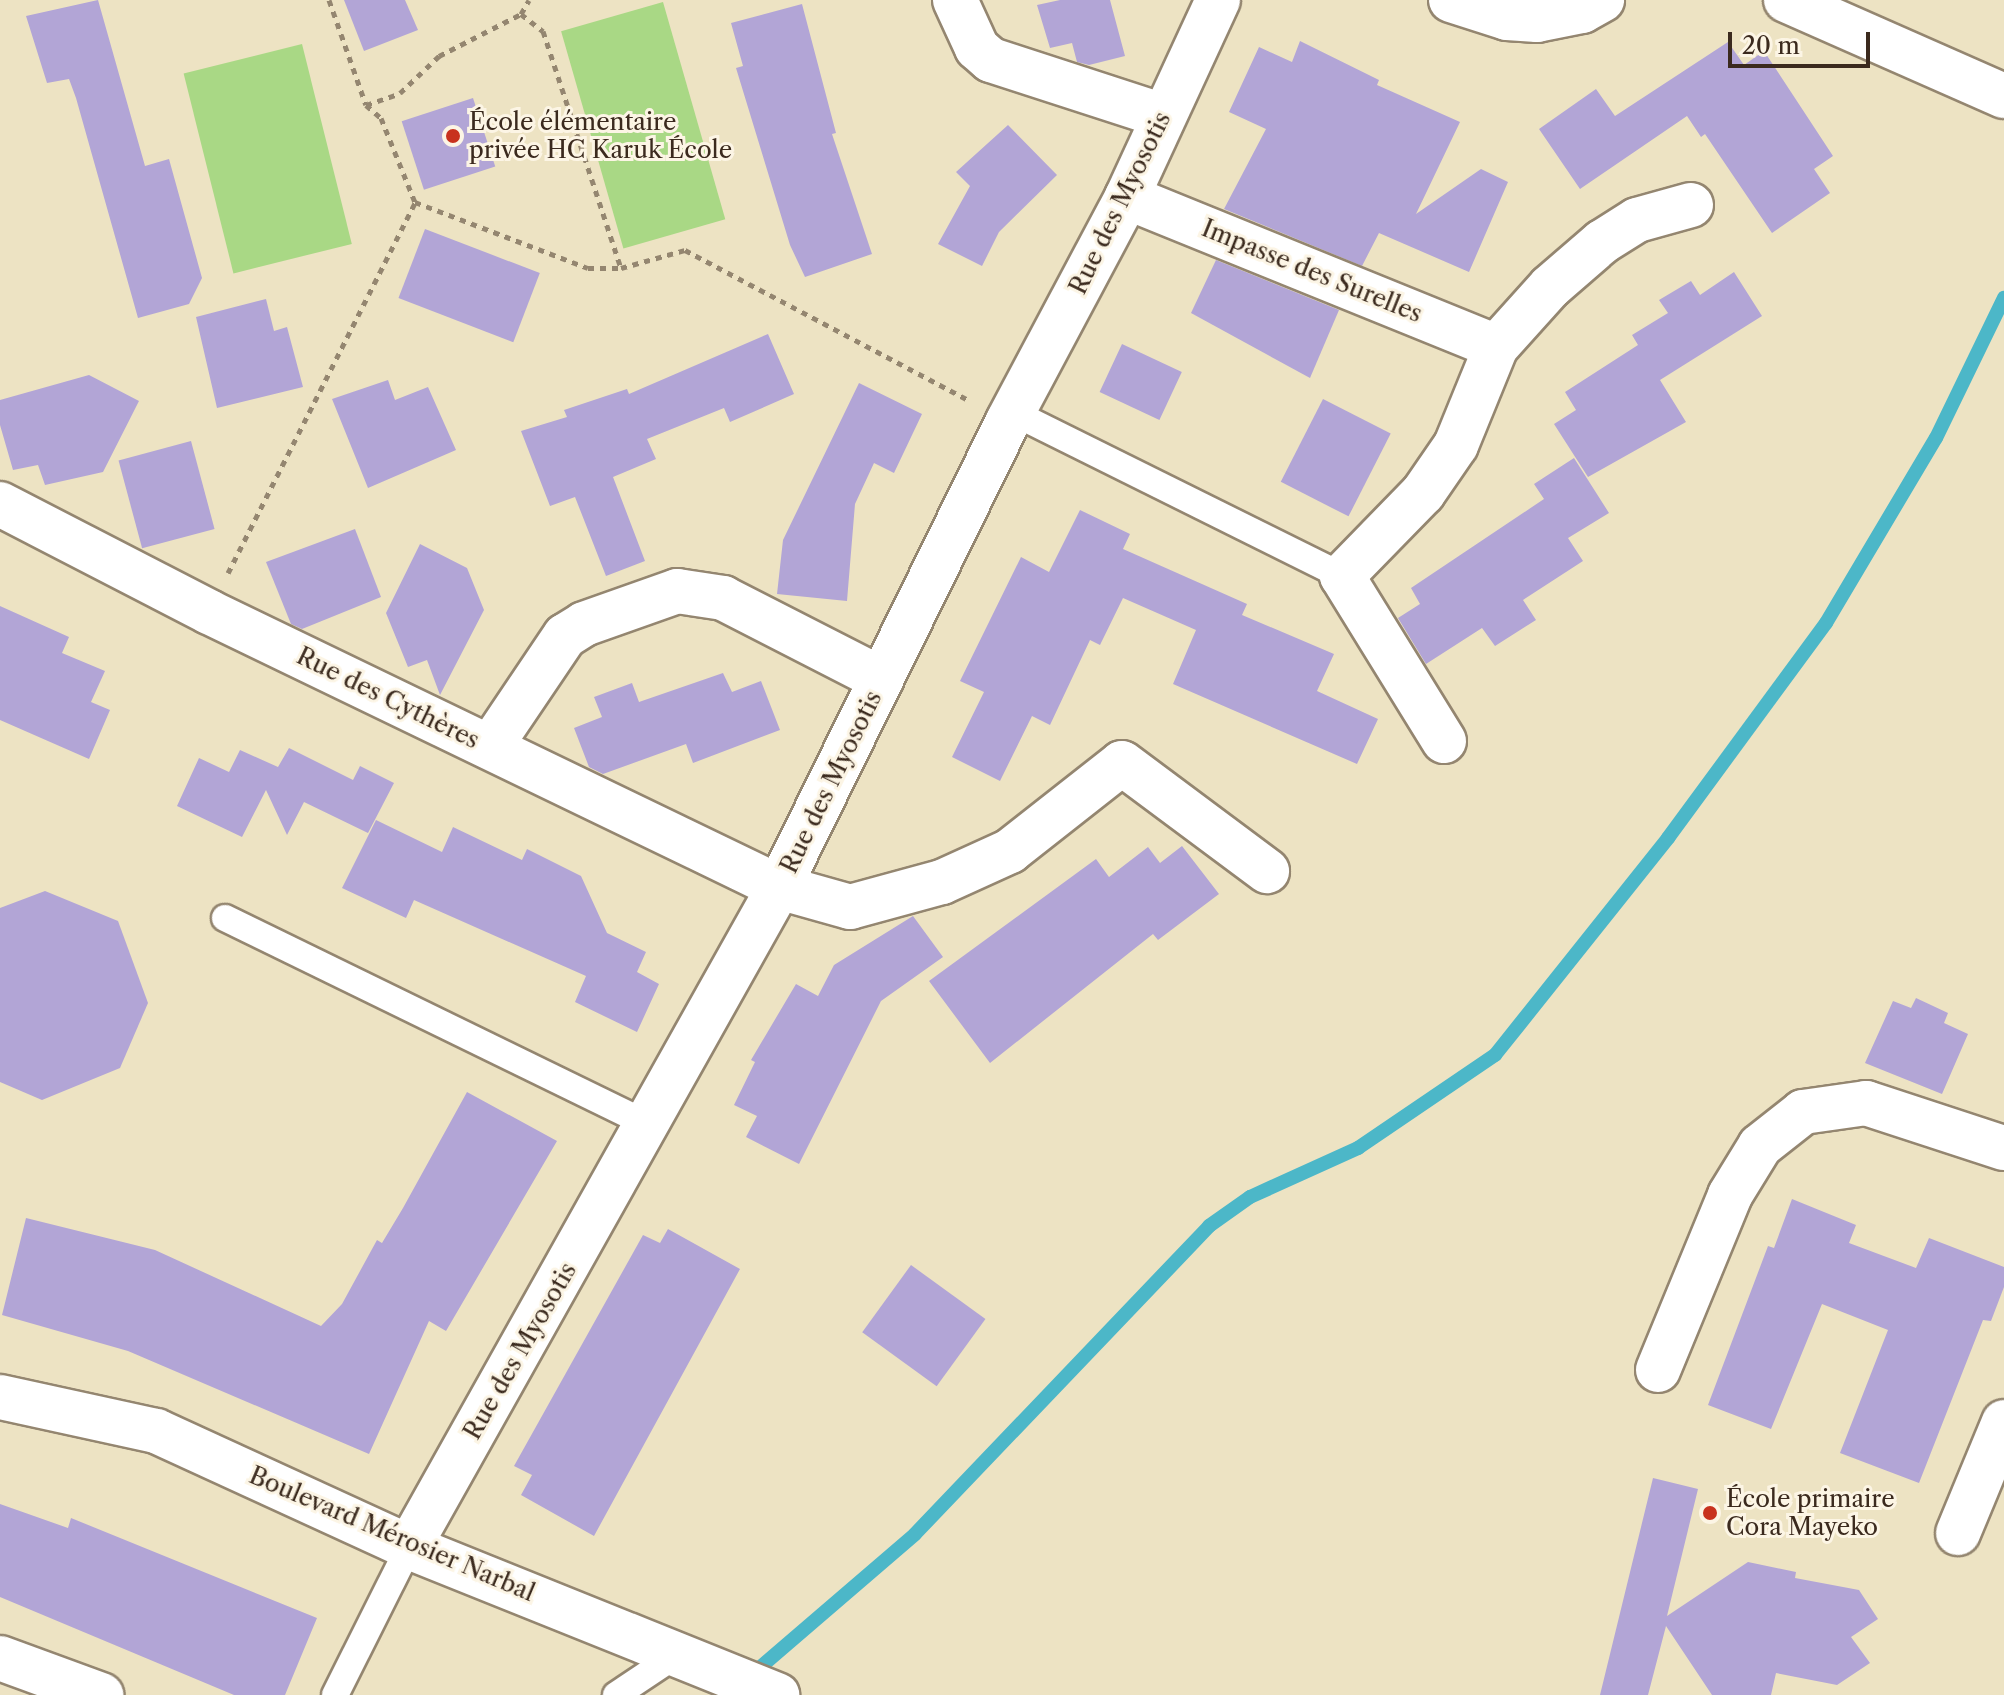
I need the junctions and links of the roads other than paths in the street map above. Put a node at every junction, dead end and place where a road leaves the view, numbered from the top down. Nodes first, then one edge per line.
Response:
1 (955, 0) edge
2 (1218, 0) edge
3 (1451, 0) edge
4 (1602, 0) edge
5 (1786, 0) edge
6 (2004, 96) edge
7 (1163, 116) junction
8 (1127, 197) junction
9 (1691, 205) dead end
10 (1496, 347) junction
11 (1011, 417) junction
12 (0, 504) edge
13 (1342, 576) junction
14 (881, 679) junction
15 (1444, 741) dead end
16 (490, 747) junction
17 (1267, 871) dead end
18 (779, 887) junction
19 (225, 918) dead end
20 (650, 1125) junction
21 (2004, 1148) edge
22 (1658, 1370) dead end
23 (0, 1397) edge
24 (2004, 1422) edge
25 (1958, 1533) dead end
26 (409, 1547) junction
27 (687, 1657) junction
28 (0, 1658) edge
29 (101, 1695) edge
30 (335, 1695) edge
31 (616, 1695) edge
32 (777, 1695) edge

1 - 7 street
2 - 7 street, Rue des Myosotis
3 - 4 street
5 - 6 street
7 - 8 street, Rue des Myosotis
8 - 10 street, Impasse des Surelles
8 - 11 street, Rue des Myosotis
9 - 10 street
10 - 13 street
11 - 13 lane
11 - 14 street, Rue des Myosotis
12 - 16 street, Rue des Cythères
13 - 15 street
14 - 16 street
14 - 18 street, Rue des Myosotis
16 - 18 street, Rue des Cythères
17 - 18 street, Rue des Cythères
18 - 20 street, Rue des Myosotis
19 - 20 lane
20 - 26 street, Rue des Myosotis
21 - 22 street
23 - 26 street, Boulevard Mérosier Narbal
24 - 25 street
26 - 27 street, Boulevard Mérosier Narbal
26 - 30 lane
27 - 31 lane
27 - 32 street, Boulevard Mérosier Narbal
28 - 29 street

